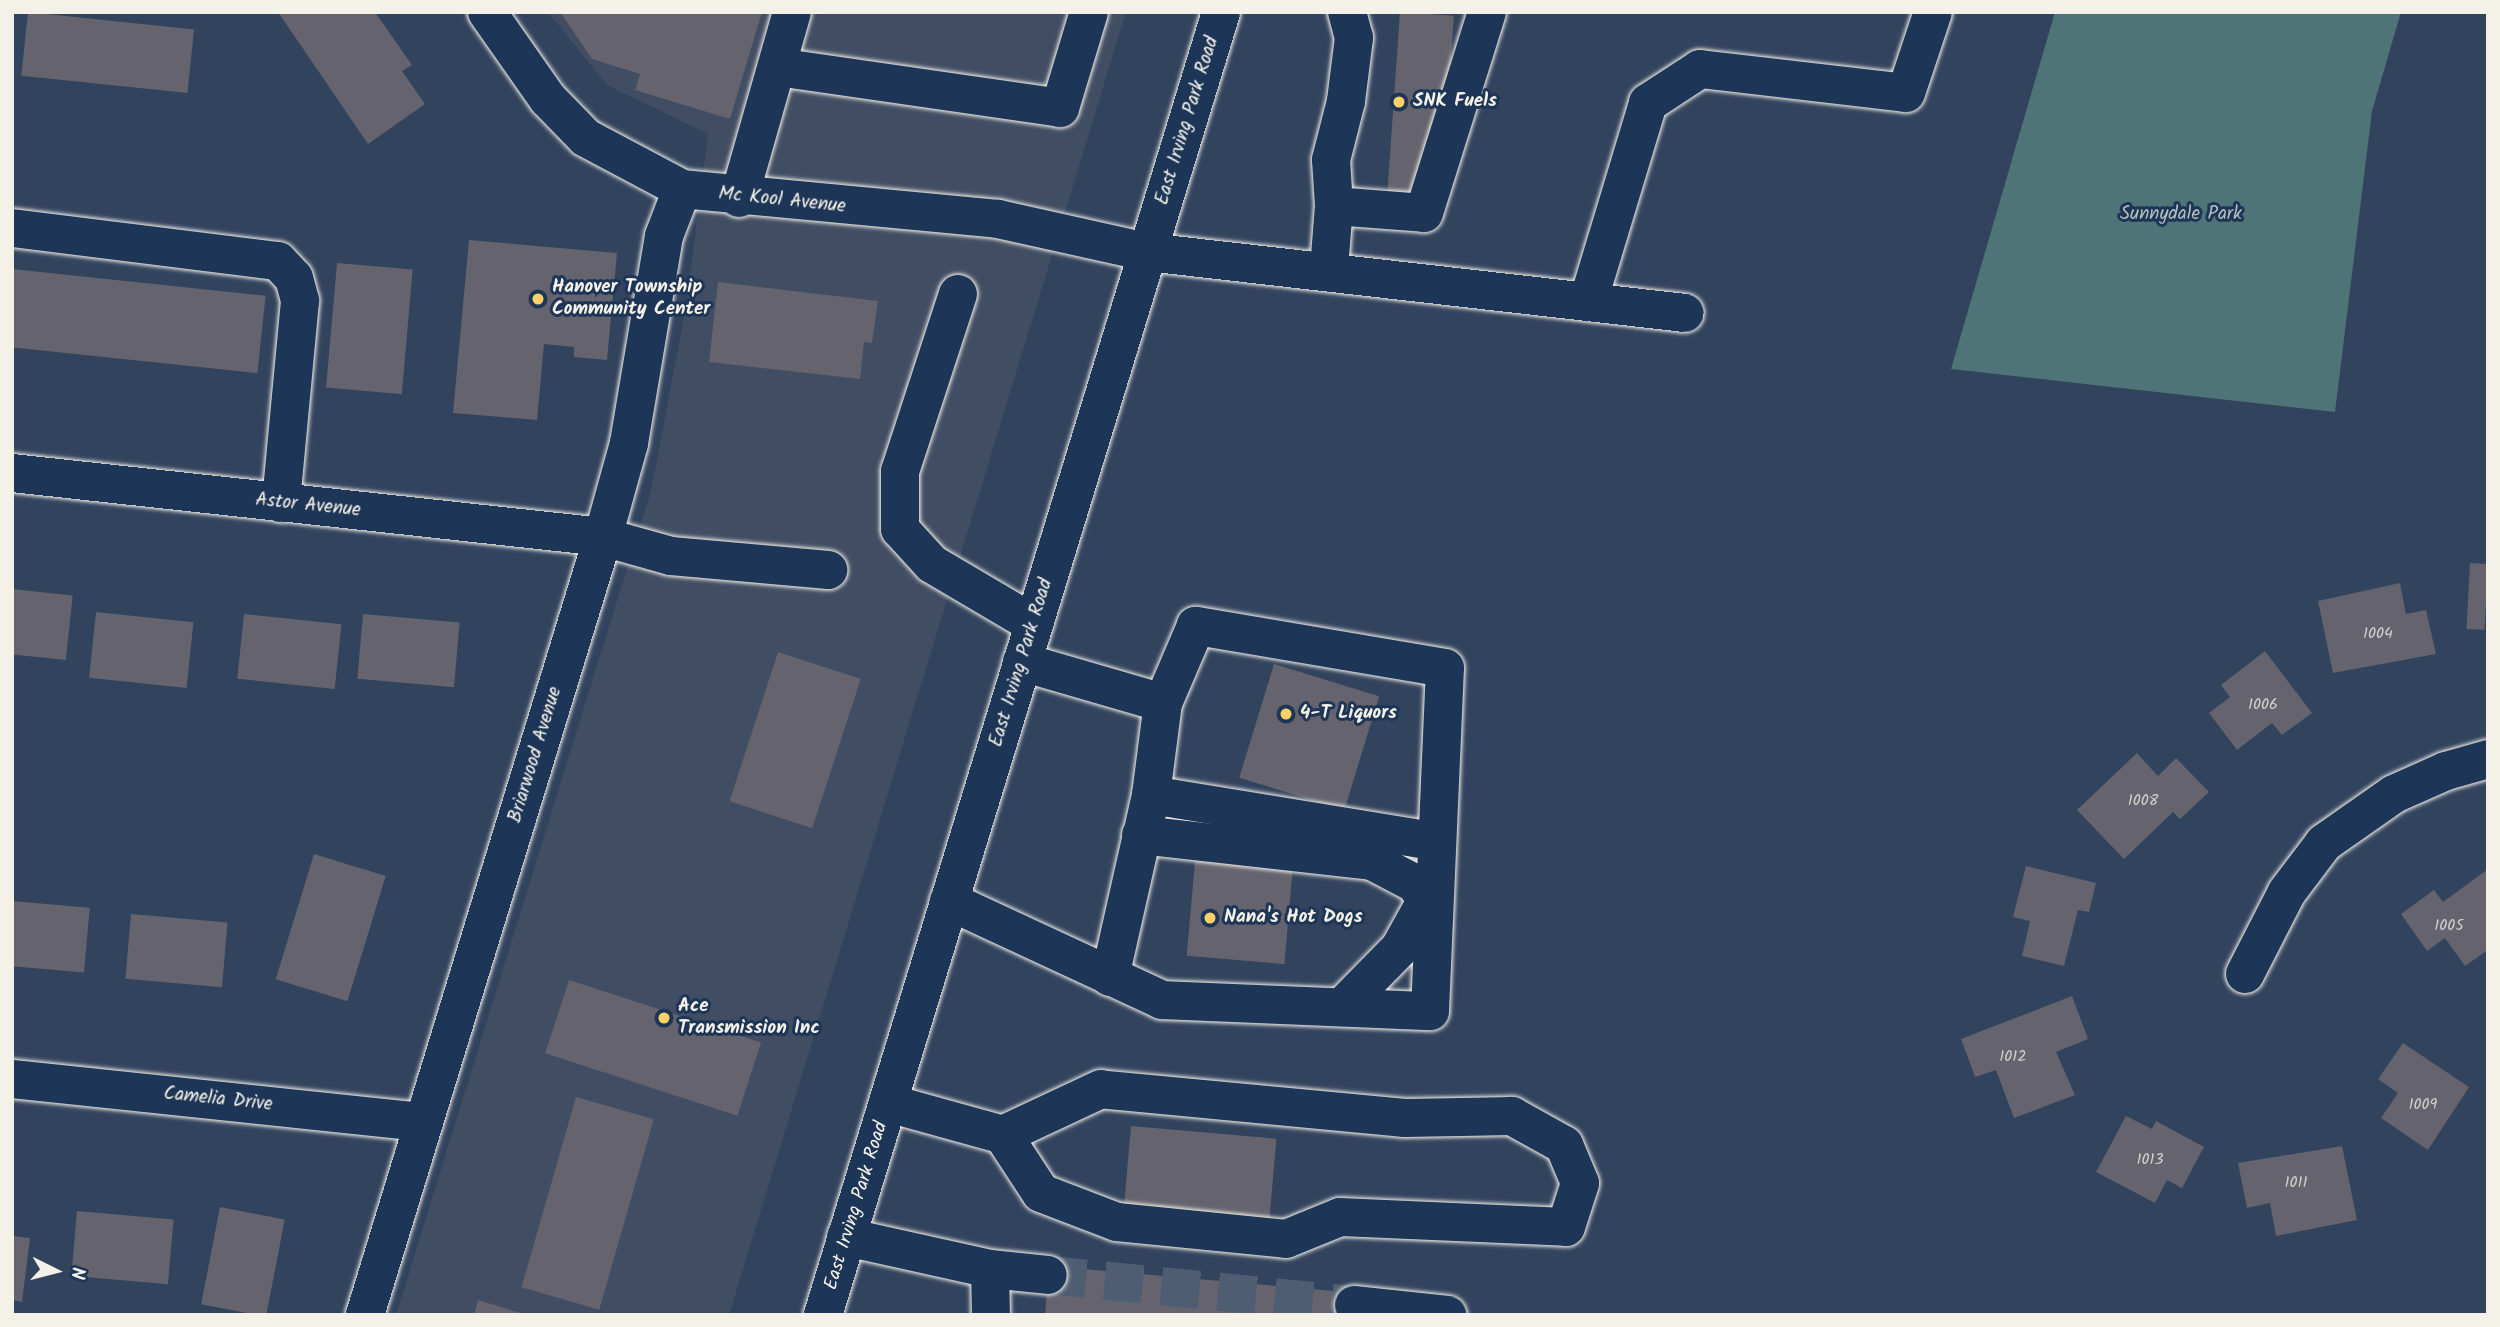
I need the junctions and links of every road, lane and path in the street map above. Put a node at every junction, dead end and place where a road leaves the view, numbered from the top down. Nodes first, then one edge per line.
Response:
1 (487, 12) edge
2 (792, 12) edge
3 (1089, 12) edge
4 (1221, 12) edge
5 (1347, 12) edge
6 (1487, 12) edge
7 (1933, 12) edge
8 (777, 67) junction
9 (682, 189) junction
10 (739, 198) junction
11 (1334, 205) junction
12 (12, 228) edge
13 (1147, 252) junction
14 (1329, 270) junction
15 (958, 294) dead end
16 (1588, 302) junction
17 (1685, 313) dead end
18 (12, 473) edge
19 (281, 503) junction
20 (603, 537) junction
21 (828, 570) dead end
22 (1034, 624) junction
23 (1022, 662) junction
24 (1163, 703) junction
25 (2488, 759) edge
26 (1151, 795) junction
27 (1141, 835) junction
28 (1437, 842) junction
29 (949, 901) junction
30 (2245, 974) dead end
31 (1111, 977) junction
32 (1342, 1007) junction
33 (12, 1079) edge
34 (888, 1103) junction
35 (424, 1122) junction
36 (1003, 1135) junction
37 (846, 1237) junction
38 (990, 1269) junction
39 (1048, 1275) tunnel mouth
40 (1354, 1305) tunnel mouth
41 (365, 1315) edge
42 (824, 1315) edge
43 (991, 1315) edge
44 (1447, 1315) edge

1 - 9 street, Mc Kool Avenue
2 - 8 street
3 - 8 street
4 - 13 street, East Irving Park Road
5 - 11 street
6 - 11 street
7 - 16 street
8 - 10 street
9 - 10 street, Mc Kool Avenue
9 - 20 street, Briarwood Avenue
10 - 13 street, Mc Kool Avenue
11 - 14 street
12 - 19 street
13 - 14 street, Mc Kool Avenue
13 - 22 street, East Irving Park Road
14 - 16 street, Mc Kool Avenue
15 - 22 street
16 - 17 street, Mc Kool Avenue
18 - 19 street, Astor Avenue
19 - 20 street, Astor Avenue
20 - 21 street, Astor Avenue
20 - 35 street, Briarwood Avenue
22 - 23 street, East Irving Park Road
23 - 24 street
23 - 29 street, East Irving Park Road
24 - 26 street
24 - 28 street
25 - 30 street
26 - 27 street
26 - 28 street
27 - 31 street
27 - 32 street
28 - 32 street
29 - 31 street
29 - 34 street, East Irving Park Road
31 - 32 street
33 - 35 street, Camelia Drive
34 - 36 street
34 - 37 street, East Irving Park Road
35 - 41 street, Briarwood Avenue
36 - 36 street
37 - 38 street
37 - 42 street, East Irving Park Road
38 - 39 street
38 - 43 street
40 - 44 street

